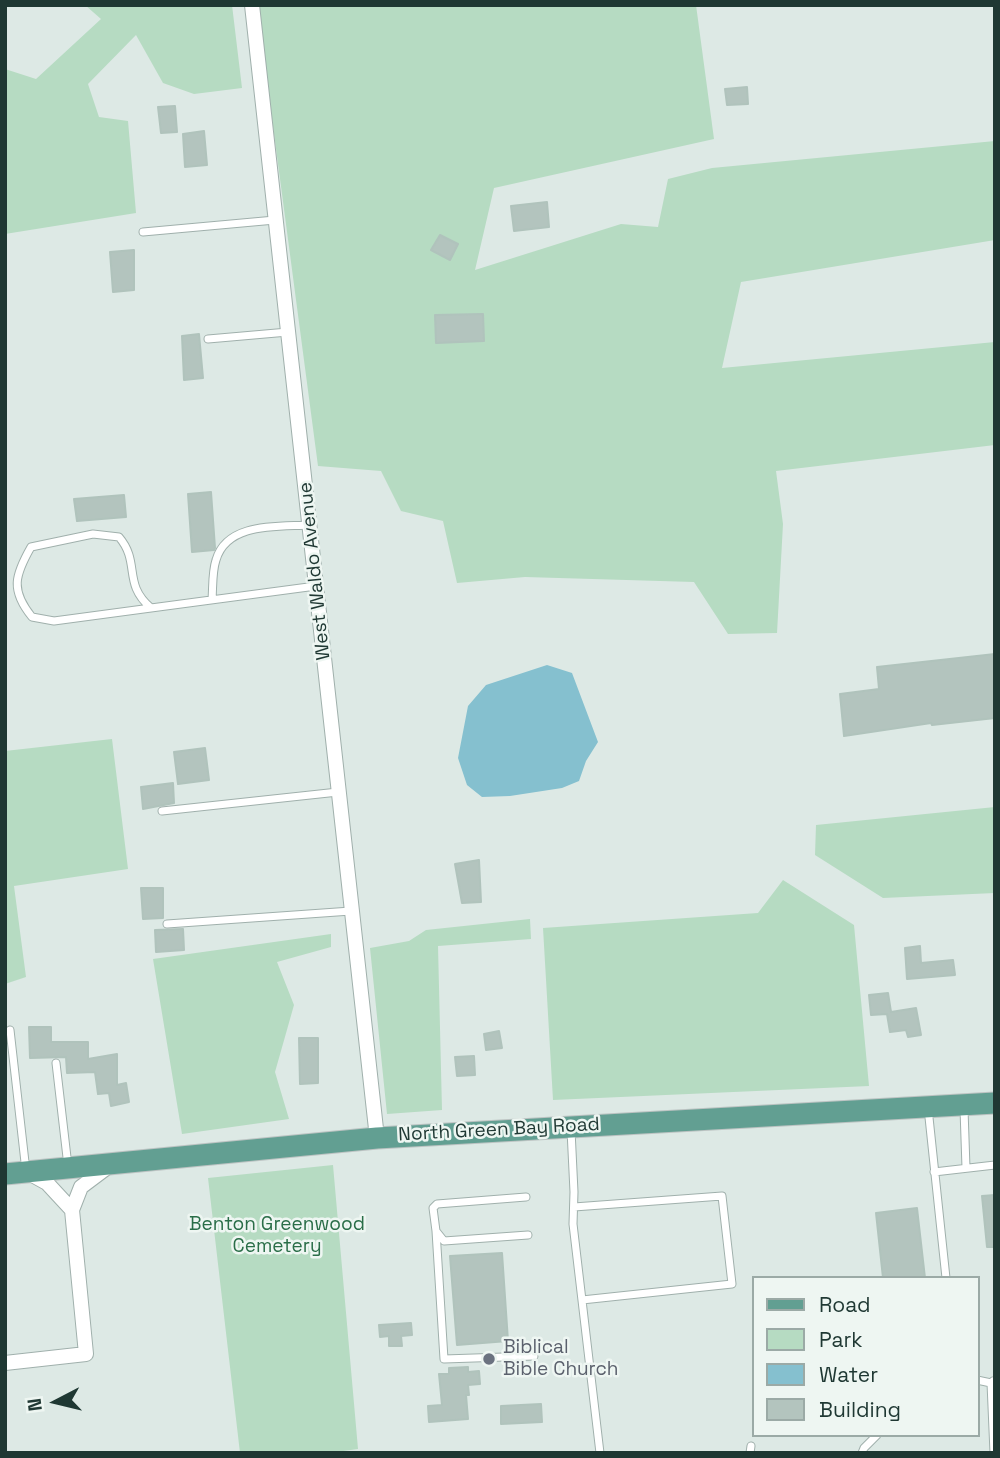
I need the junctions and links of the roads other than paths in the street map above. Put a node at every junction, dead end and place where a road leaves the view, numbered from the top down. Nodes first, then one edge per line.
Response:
1 (253, 5) edge
2 (276, 220) junction
3 (143, 232) dead end
4 (288, 332) junction
5 (208, 339) dead end
6 (310, 525) junction
7 (316, 586) junction
8 (212, 599) junction
9 (151, 608) junction
10 (339, 792) junction
11 (162, 811) dead end
12 (352, 911) junction
13 (167, 924) dead end
14 (10, 1030) dead end
15 (56, 1063) dead end
16 (995, 1103) edge
17 (964, 1105) junction
18 (928, 1107) junction
19 (571, 1126) junction
20 (377, 1138) junction
21 (117, 1161) junction
22 (995, 1165) edge
23 (68, 1167) junction
24 (966, 1168) junction
25 (16, 1172) edge
26 (934, 1172) junction
27 (526, 1197) dead end
28 (574, 1207) junction
29 (72, 1210) junction
30 (436, 1231) junction
31 (528, 1235) dead end
32 (946, 1276) edge
33 (582, 1300) junction
34 (534, 1356) dead end
35 (5, 1363) edge
36 (993, 1382) edge
37 (875, 1437) edge
38 (600, 1453) edge
39 (862, 1453) edge
40 (994, 1453) edge

1 - 2 street, West Waldo Avenue
2 - 3 lane
2 - 4 street, West Waldo Avenue
4 - 5 lane
4 - 6 street, West Waldo Avenue
6 - 7 street, West Waldo Avenue
6 - 8 lane
7 - 8 lane
7 - 10 street, West Waldo Avenue
8 - 9 lane
9 - 9 lane
10 - 11 lane
10 - 12 street, West Waldo Avenue
12 - 13 lane
12 - 20 street, West Waldo Avenue
14 - 25 lane
15 - 23 lane
16 - 17 main road, North Green Bay Road
17 - 18 main road, North Green Bay Road
17 - 24 lane
18 - 19 main road, North Green Bay Road
18 - 26 lane
19 - 20 main road, North Green Bay Road
19 - 28 lane
20 - 21 main road, North Green Bay Road
21 - 23 main road, North Green Bay Road
21 - 29 street
22 - 24 lane
23 - 25 main road, North Green Bay Road
24 - 26 lane
25 - 29 street
26 - 32 lane
27 - 30 lane
28 - 33 lane
28 - 33 lane
29 - 35 street
30 - 31 lane
30 - 34 lane
33 - 38 lane
36 - 40 lane
37 - 39 lane

